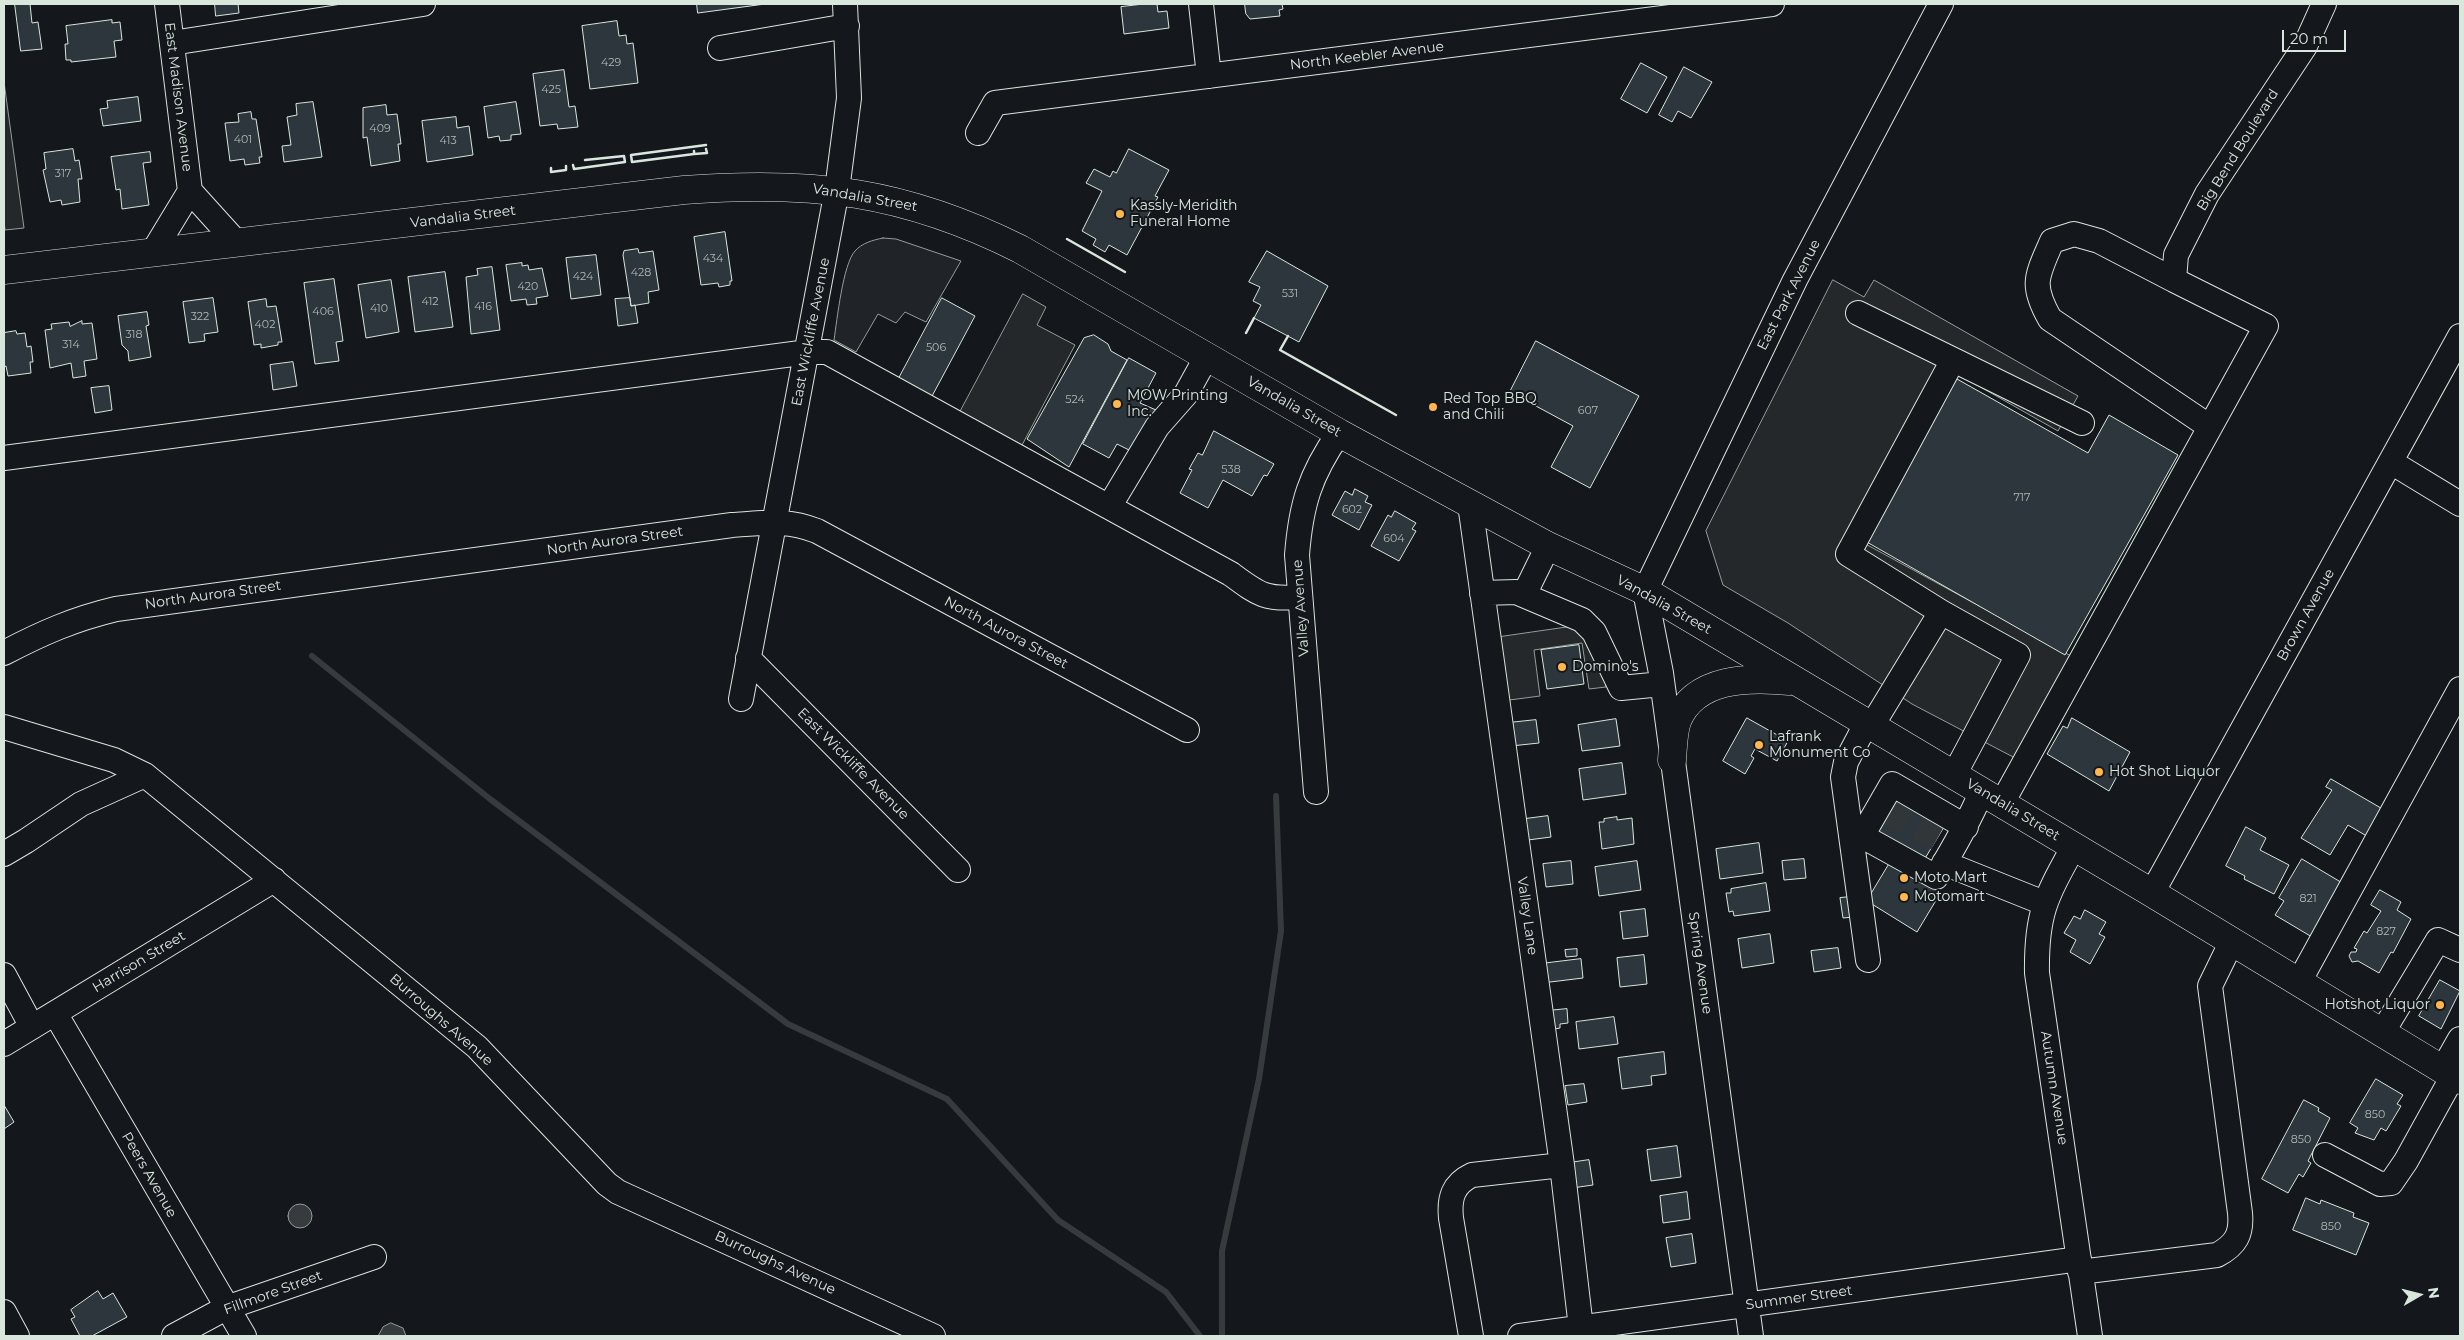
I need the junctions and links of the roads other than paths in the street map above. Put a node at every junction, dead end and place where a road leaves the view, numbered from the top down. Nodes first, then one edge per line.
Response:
1 (167, 4) edge
2 (423, 4) edge
3 (1201, 4) edge
4 (1772, 4) edge
5 (1941, 4) edge
6 (2324, 4) edge
7 (846, 15) edge
8 (172, 43) junction
9 (720, 48) dead end
10 (1209, 76) junction
11 (978, 133) dead end
12 (837, 190) junction
13 (190, 191) junction
14 (237, 243) junction
15 (153, 252) junction
16 (4, 270) edge
17 (2174, 280) junction
18 (1858, 314) dead end
19 (2460, 336) edge
20 (808, 352) junction
21 (1207, 356) junction
22 (1953, 360) junction
23 (2082, 424) dead end
24 (2210, 427) junction
25 (1339, 433) junction
26 (4, 458) edge
27 (2391, 462) junction
28 (1470, 504) junction
29 (2460, 504) edge
30 (1109, 507) junction
31 (774, 522) junction
32 (1548, 546) junction
33 (1646, 591) junction
34 (1482, 594) junction
35 (1524, 595) junction
36 (1300, 597) junction
37 (1941, 612) junction
38 (4, 653) edge
39 (748, 658) junction
40 (1795, 682) junction
41 (1662, 684) junction
42 (2460, 689) edge
43 (741, 699) dead end
44 (1868, 725) junction
45 (4, 727) edge
46 (1187, 730) dead end
47 (1672, 760) junction
48 (145, 775) junction
49 (1954, 775) junction
50 (1316, 792) dead end
51 (1992, 797) junction
52 (1966, 827) junction
53 (1856, 832) junction
54 (2074, 846) junction
55 (1945, 850) junction
56 (4, 854) edge
57 (958, 870) dead end
58 (274, 880) junction
59 (2152, 893) junction
60 (2044, 903) junction
61 (2232, 943) junction
62 (2460, 950) edge
63 (1868, 960) dead end
64 (4, 975) edge
65 (2299, 982) junction
66 (55, 1013) junction
67 (32, 1027) junction
68 (2382, 1033) junction
69 (2460, 1039) edge
70 (4, 1044) edge
71 (2452, 1075) edge
72 (2325, 1155) dead end
73 (1562, 1165) junction
74 (374, 1257) dead end
75 (2079, 1265) junction
76 (1747, 1305) junction
77 (226, 1308) junction
78 (4, 1312) edge
79 (1582, 1328) junction
80 (17, 1336) edge
81 (174, 1336) edge
82 (244, 1336) edge
83 (932, 1336) edge
84 (1471, 1336) edge
85 (1520, 1336) edge
86 (1751, 1336) edge
87 (2090, 1336) edge

1 - 8 street, East Madison Avenue
2 - 8 street
3 - 10 street
4 - 10 street, North Keebler Avenue
5 - 33 street, East Park Avenue
6 - 17 street, Big Bend Boulevard
7 - 9 street
7 - 12 street, East Wickliffe Avenue
8 - 13 street, East Madison Avenue
10 - 11 street, North Keebler Avenue
12 - 14 main road, Vandalia Street
12 - 20 street, East Wickliffe Avenue
12 - 21 main road, Vandalia Street
13 - 14 street
13 - 15 street
14 - 15 main road, Vandalia Street
15 - 16 main road, Vandalia Street
17 - 24 street
17 - 24 street
18 - 22 street
19 - 27 street, Brown Avenue
20 - 26 street
20 - 30 street
20 - 31 street, East Wickliffe Avenue
21 - 25 main road, Vandalia Street
21 - 30 street
22 - 23 street
22 - 37 street
24 - 51 street
25 - 28 main road, Vandalia Street
25 - 36 street, Valley Avenue
27 - 29 street
27 - 59 street, Brown Avenue
28 - 32 main road, Vandalia Street
28 - 34 street, Valley Lane
30 - 36 street
31 - 38 street, North Aurora Street
31 - 39 street, East Wickliffe Avenue
31 - 46 street, North Aurora Street
32 - 33 main road, Vandalia Street
32 - 35 street
33 - 40 main road, Vandalia Street
33 - 41 street, Spring Avenue
34 - 35 street
34 - 73 street, Valley Lane
35 - 41 street
36 - 50 street, Valley Avenue
37 - 44 street
37 - 49 street
39 - 43 street, East Wickliffe Avenue
39 - 57 street, East Wickliffe Avenue
40 - 44 main road, Vandalia Street
40 - 47 main road
41 - 47 street, Spring Avenue
42 - 65 street
44 - 49 main road, Vandalia Street
44 - 53 street
45 - 48 street, Burroughs Avenue
47 - 76 street, Spring Avenue
48 - 56 street
48 - 58 street, Burroughs Avenue
49 - 51 main road, Vandalia Street
51 - 52 street
51 - 54 main road, Vandalia Street
52 - 53 street
52 - 55 street
53 - 55 street
53 - 63 street
54 - 59 main road, Vandalia Street
54 - 60 street, Autumn Avenue
55 - 60 street
58 - 66 street, Harrison Street
58 - 83 street, Burroughs Avenue
59 - 61 main road, Vandalia Street
60 - 75 street, Autumn Avenue
61 - 65 main road, Vandalia Street
61 - 75 street, Summer Street
62 - 68 street
64 - 67 street
65 - 68 main road, Vandalia Street
66 - 67 street, Harrison Street
66 - 77 street, Peers Avenue
67 - 70 street, Harrison Street
68 - 71 main road, Vandalia Street
69 - 71 street
71 - 72 street
73 - 79 street, Valley Lane
73 - 84 street
74 - 77 street, Fillmore Street
75 - 76 street, Summer Street
75 - 87 street, Autumn Avenue
76 - 79 street, Summer Street
76 - 86 street, Spring Avenue
77 - 81 street, Fillmore Street
77 - 82 street, Peers Avenue
78 - 80 street
79 - 85 street, Summer Street

